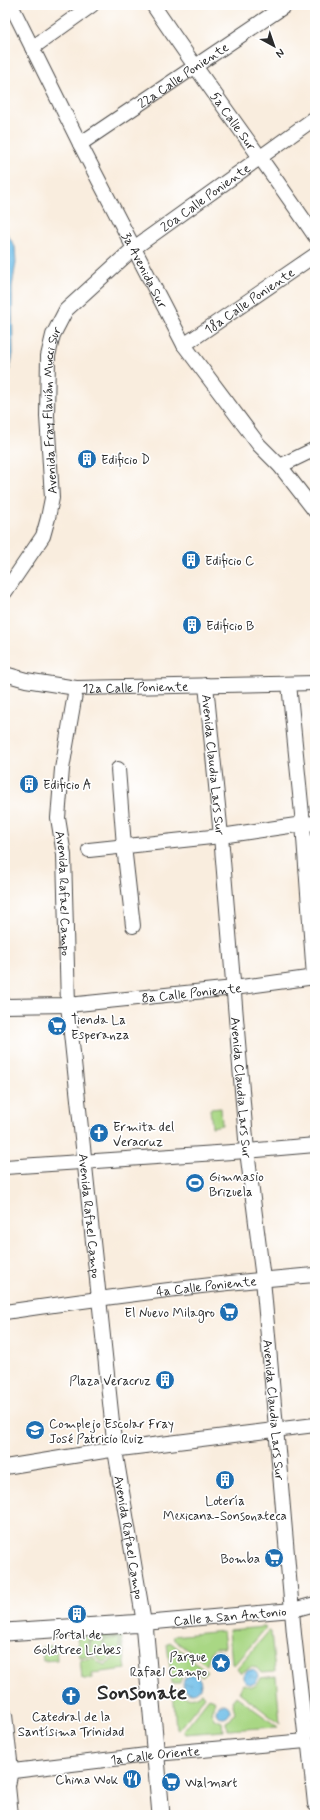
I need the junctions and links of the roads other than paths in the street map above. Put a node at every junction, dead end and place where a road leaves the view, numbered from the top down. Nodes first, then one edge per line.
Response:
1 (11, 5) edge
2 (92, 5) edge
3 (153, 5) edge
4 (286, 5) edge
5 (32, 48) junction
6 (194, 66) junction
7 (315, 118) edge
8 (80, 144) junction
9 (261, 157) junction
10 (315, 236) edge
11 (134, 248) junction
12 (315, 255) edge
13 (184, 345) junction
14 (315, 449) edge
15 (280, 466) junction
16 (315, 511) edge
17 (5, 592) edge
18 (5, 674) edge
19 (315, 683) edge
20 (289, 684) junction
21 (206, 685) junction
22 (76, 688) junction
23 (118, 770) dead end
24 (309, 823) edge
25 (221, 836) junction
26 (124, 846) junction
27 (89, 850) dead end
28 (133, 926) dead end
29 (314, 977) edge
30 (234, 988) junction
31 (68, 1005) junction
32 (5, 1006) edge
33 (315, 1145) edge
34 (247, 1151) junction
35 (85, 1163) junction
36 (5, 1167) edge
37 (315, 1275) edge
38 (263, 1279) junction
39 (99, 1299) junction
40 (5, 1312) edge
41 (315, 1425) edge
42 (276, 1430) junction
43 (115, 1450) junction
44 (5, 1467) edge
45 (315, 1604) edge
46 (292, 1610) junction
47 (144, 1623) junction
48 (5, 1632) edge
49 (5, 1715) edge
50 (310, 1744) edge
51 (155, 1754) junction
52 (8, 1771) edge
53 (315, 1804) edge
54 (11, 1815) edge
55 (161, 1815) edge

1 - 5 street, 3a Avenida Sur
2 - 5 street
3 - 6 street, 5a Calle Sur
4 - 6 street, 22a Calle Poniente
5 - 8 street, 3a Avenida Sur
6 - 8 street, 22a Calle Poniente
6 - 9 street, 5a Calle Sur
7 - 9 street, 20a Calle Poniente
8 - 11 street, 3a Avenida Sur
9 - 10 street, 5a Calle Sur
9 - 11 street, 20a Calle Poniente
11 - 13 street, 3a Avenida Sur
11 - 17 street, Avenida Fray Flavián Mucci Sur
12 - 13 street, 18a Calle Poniente
13 - 15 street, 3a Avenida Sur
14 - 15 street
15 - 16 street, 3a Avenida Sur
18 - 22 street, 12a Calle Poniente
19 - 20 street, 12a Calle Poniente
20 - 21 street, 12a Calle Poniente
20 - 24 street
21 - 22 street, 12a Calle Poniente
21 - 25 street, Avenida Claudia Lars Sur
22 - 31 street, Avenida Rafael Campo
23 - 26 street
24 - 25 street
24 - 29 street
25 - 26 street
25 - 30 street, Avenida Claudia Lars Sur
26 - 27 street
26 - 28 street
29 - 30 street, 8a Calle Poniente
30 - 31 street, 8a Calle Poniente
30 - 34 street, Avenida Claudia Lars Sur
31 - 32 street, 8a Calle Poniente
31 - 35 street, Avenida Rafael Campo
33 - 34 street
34 - 35 street
34 - 38 street, Avenida Claudia Lars Sur
35 - 36 street
35 - 39 street, Avenida Rafael Campo
37 - 38 street, 4a Calle Poniente
38 - 39 street, 4a Calle Poniente
38 - 42 street, Avenida Claudia Lars Sur
39 - 40 street, 4a Calle Poniente
39 - 43 street, Avenida Rafael Campo
41 - 42 street
42 - 43 street
42 - 46 street, Avenida Claudia Lars Sur
43 - 44 street
43 - 47 street, Avenida Rafael Campo
45 - 46 street, Calle a San Antonio
46 - 47 street, Calle a San Antonio
46 - 50 street, Avenida Claudia Lars Sur
47 - 48 main road
47 - 51 main road
49 - 52 street
50 - 51 street, 1a Calle Oriente
50 - 53 street, Avenida Claudia Lars Sur
51 - 52 street, 1a Calle Oriente
51 - 55 main road
52 - 54 street

